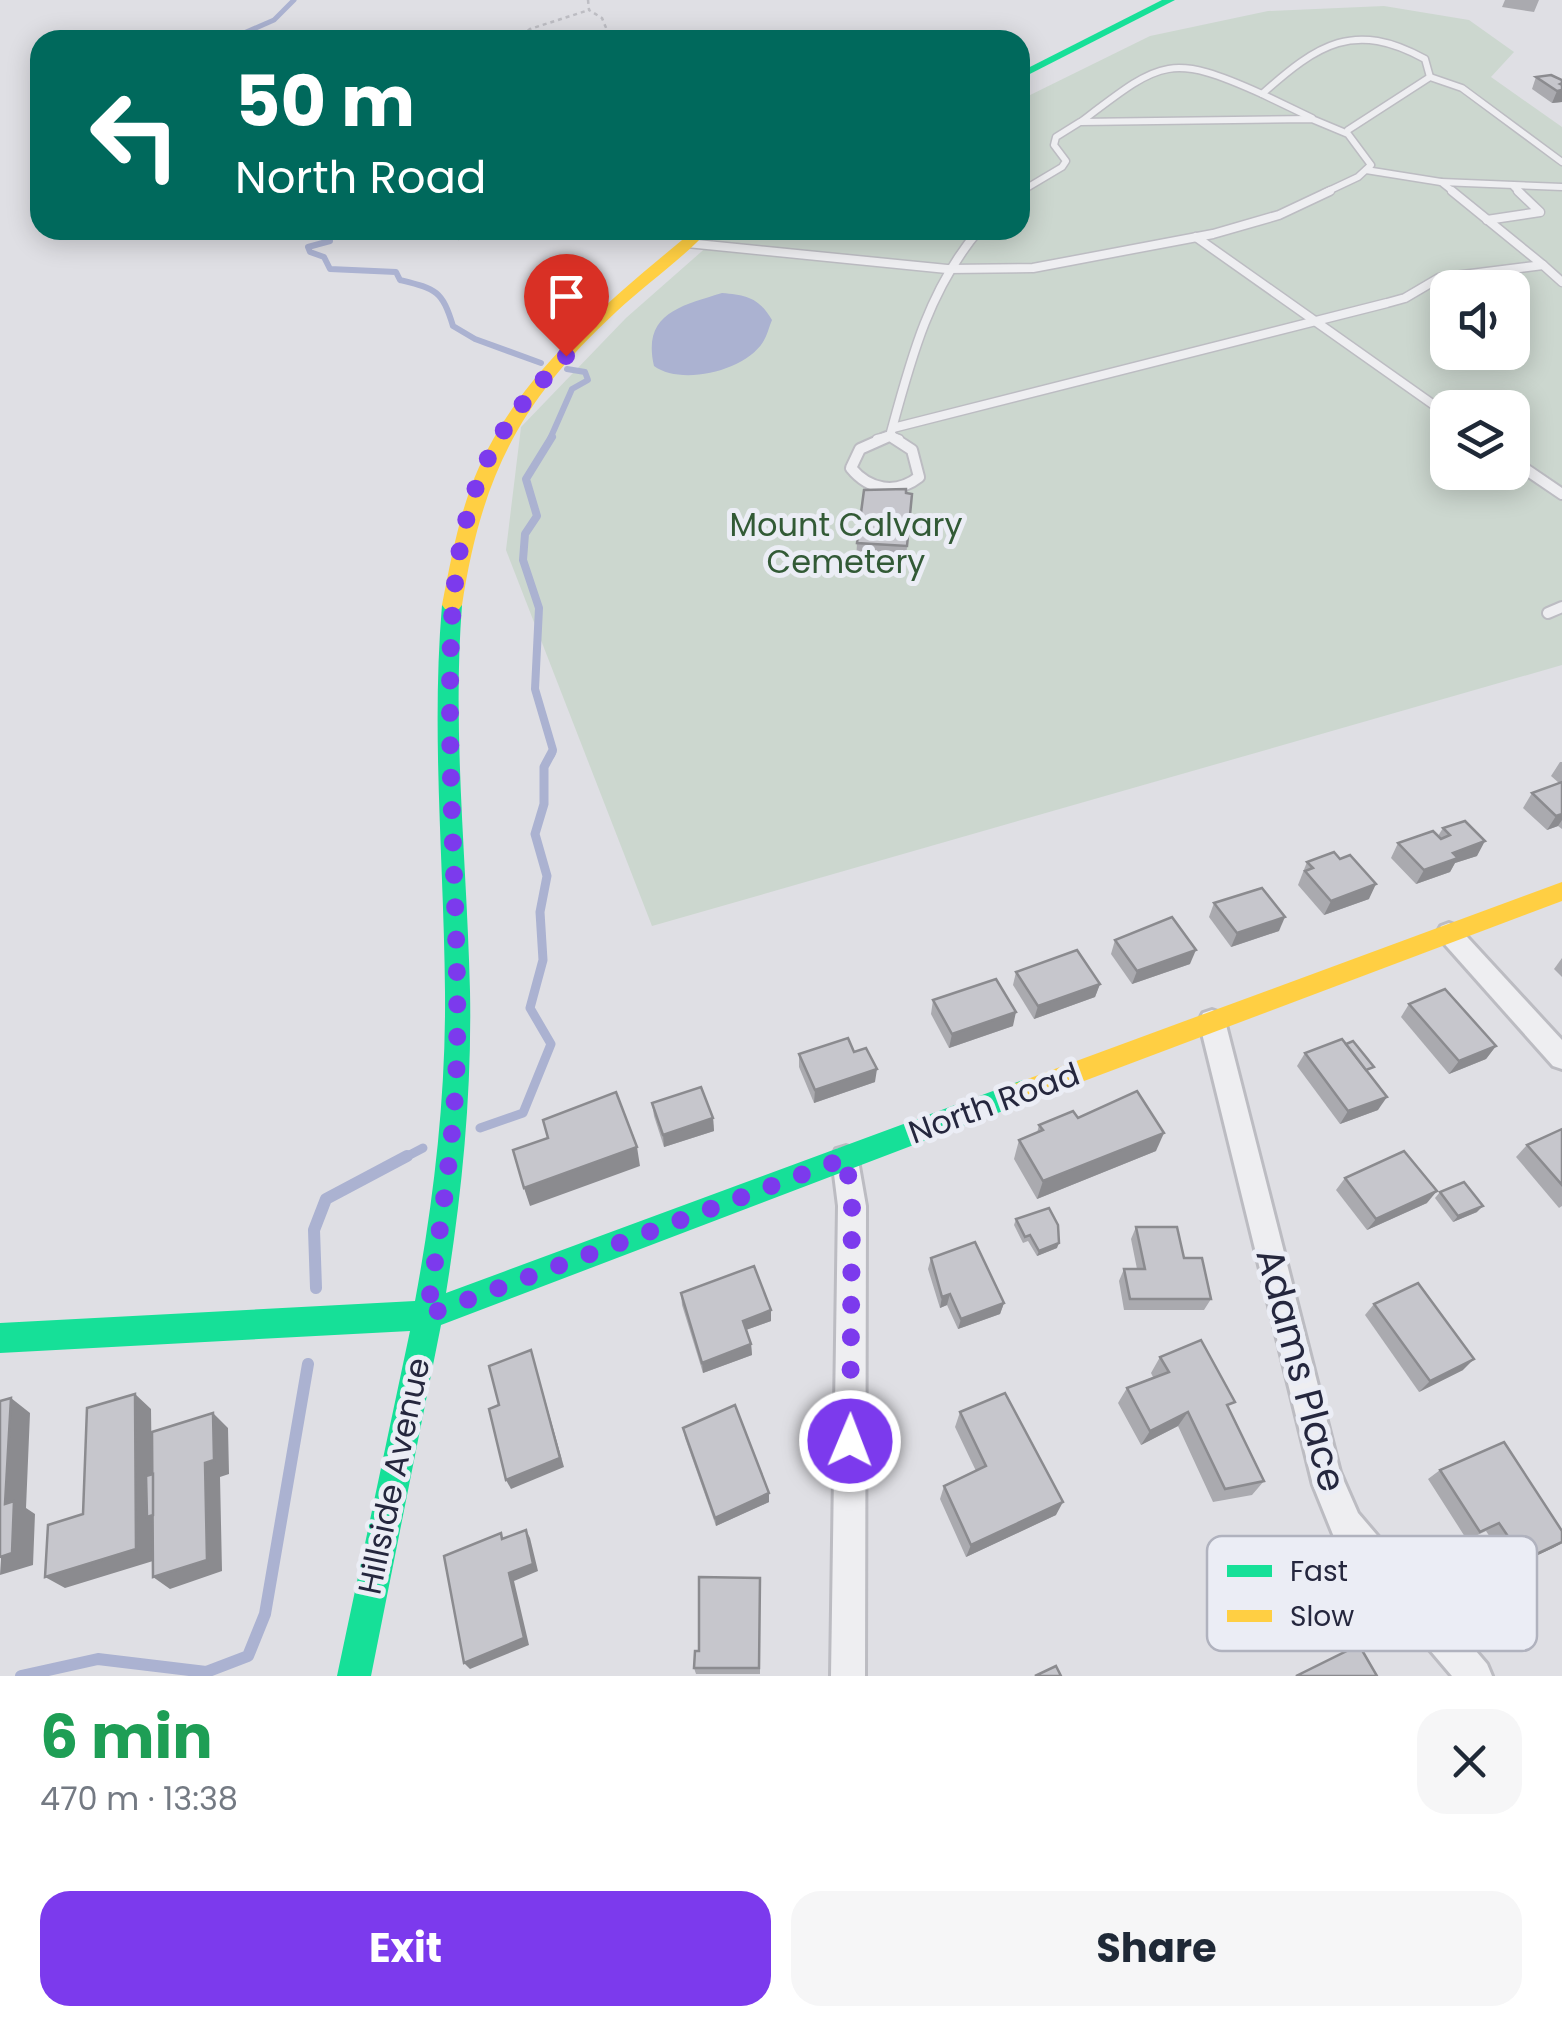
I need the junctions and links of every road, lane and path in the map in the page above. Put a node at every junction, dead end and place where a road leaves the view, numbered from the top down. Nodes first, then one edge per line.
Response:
1 (588, 0) edge
2 (1170, 0) edge
3 (589, 10) junction
4 (529, 30) edge
5 (607, 30) edge
6 (1030, 71) edge
7 (1430, 77) junction
8 (1262, 94) junction
9 (1312, 118) junction
10 (1080, 122) junction
11 (1348, 130) junction
12 (1562, 162) edge
13 (1366, 170) junction
14 (1441, 182) junction
15 (1030, 186) edge
16 (1562, 187) edge
17 (1514, 188) junction
18 (1487, 220) junction
19 (1196, 237) junction
20 (691, 240) edge
21 (726, 240) edge
22 (971, 240) edge
23 (1543, 265) junction
24 (947, 269) junction
25 (1562, 282) edge
26 (1316, 321) junction
27 (1430, 402) edge
28 (892, 432) junction
29 (1530, 472) edge
30 (1562, 494) edge
31 (1562, 607) edge
32 (1548, 613) dead end
33 (1562, 891) edge
34 (1449, 934) junction
35 (1212, 1022) junction
36 (1562, 1058) edge
37 (846, 1158) junction
38 (427, 1315) junction
39 (0, 1338) edge
40 (1355, 1536) edge
41 (1454, 1651) edge
42 (354, 1676) edge
43 (848, 1676) edge
44 (1475, 1676) edge

1 - 3 path
2 - 6 main road
3 - 4 path
3 - 5 path
7 - 8 lane
7 - 11 lane
7 - 12 lane
8 - 9 lane
8 - 10 lane
9 - 10 lane
9 - 11 lane
10 - 15 lane
11 - 13 lane
13 - 14 lane
13 - 19 lane
14 - 17 lane
14 - 18 lane
16 - 17 lane
17 - 18 lane
18 - 23 lane
19 - 24 lane
19 - 26 lane
20 - 38 main road, Hillside Avenue
21 - 24 lane
22 - 24 lane
23 - 25 lane
23 - 26 lane
24 - 28 lane
26 - 27 lane
26 - 28 lane
28 - 28 lane
29 - 30 lane
31 - 32 lane
33 - 34 main road, North Road
34 - 35 main road, North Road
34 - 36 street
35 - 37 main road, North Road
35 - 40 street, Adams Place
37 - 38 main road, North Road
37 - 43 street
38 - 39 main road, North Road
38 - 42 main road, Hillside Avenue
41 - 44 street, Adams Place

